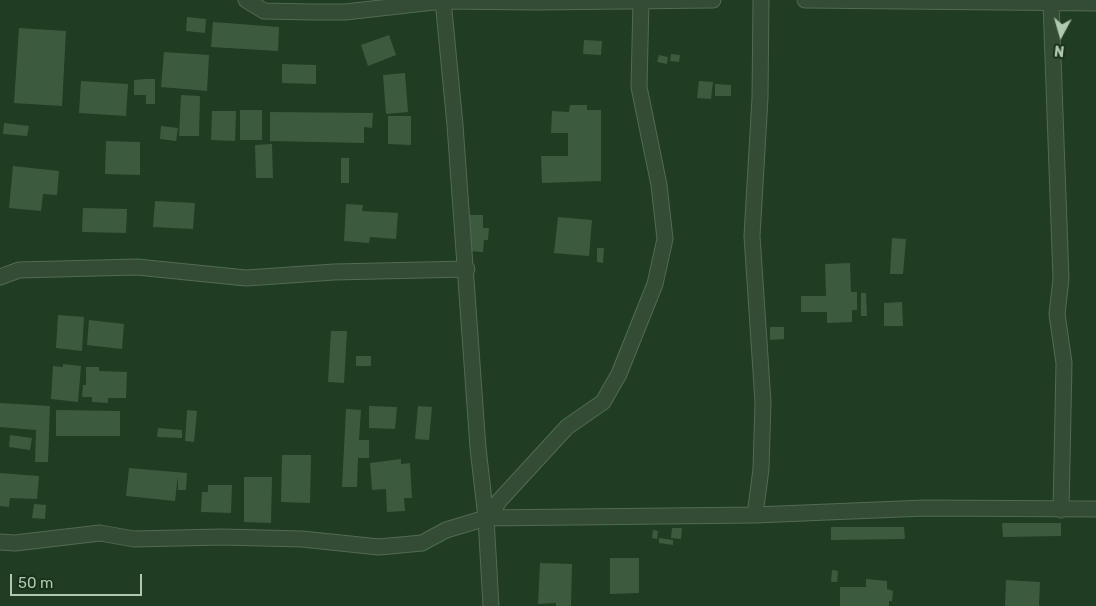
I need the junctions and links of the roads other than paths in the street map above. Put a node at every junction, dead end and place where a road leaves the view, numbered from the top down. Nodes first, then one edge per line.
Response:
1 (246, 0) edge
2 (443, 0) edge
3 (712, 0) edge
4 (760, 0) edge
5 (805, 0) edge
6 (640, 1) edge
7 (1051, 3) junction
8 (1096, 3) edge
9 (467, 269) junction
10 (0, 277) edge
11 (1096, 509) edge
12 (1060, 510) junction
13 (755, 515) junction
14 (488, 518) junction
15 (0, 542) edge
16 (491, 606) edge

1 - 2 street
2 - 6 street
2 - 9 street
3 - 6 street
4 - 13 street
5 - 7 street
6 - 14 street
7 - 8 street
7 - 12 street
9 - 10 street
9 - 14 street
11 - 12 street
12 - 13 street
13 - 14 street
14 - 15 street
14 - 16 street

